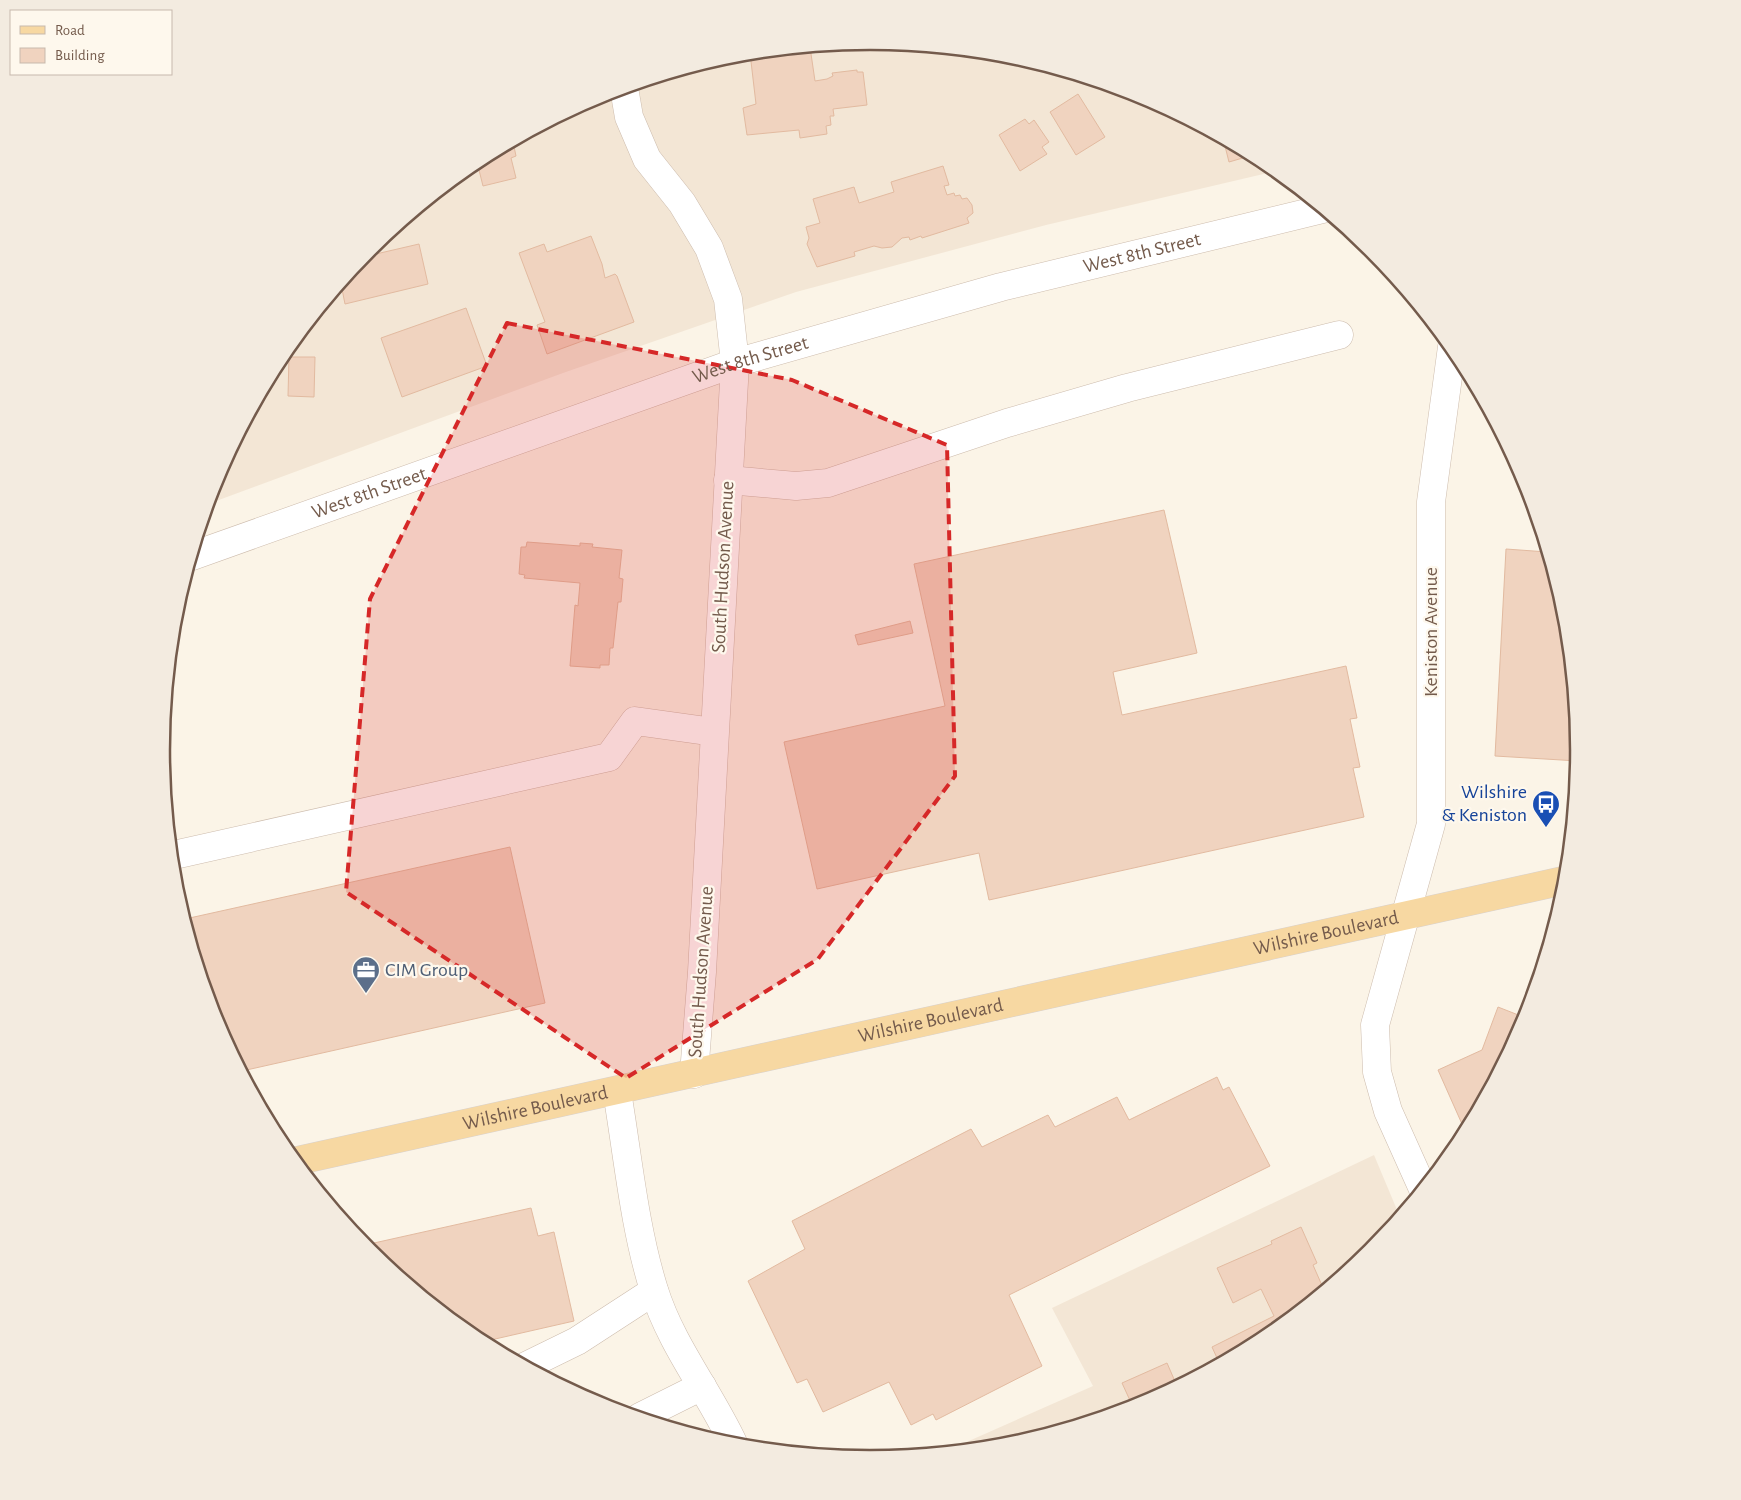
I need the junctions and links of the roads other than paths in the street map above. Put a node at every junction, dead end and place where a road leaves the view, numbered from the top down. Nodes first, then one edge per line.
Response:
1 (625, 95) edge
2 (1316, 211) edge
3 (1339, 335) dead end
4 (1451, 358) edge
5 (735, 363) junction
6 (728, 480) junction
7 (199, 554) edge
8 (714, 732) junction
9 (178, 854) edge
10 (1558, 882) edge
11 (1405, 915) junction
12 (694, 1074) junction
13 (617, 1092) junction
14 (303, 1160) edge
15 (1420, 1183) edge
16 (654, 1291) junction
17 (533, 1363) edge
18 (702, 1386) junction
19 (647, 1414) edge
20 (729, 1436) edge

1 - 5 street, South Hudson Avenue
2 - 5 street, West 8th Street
3 - 6 street
4 - 11 street, Keniston Avenue
5 - 6 street, South Hudson Avenue
5 - 7 street, West 8th Street
6 - 8 street, South Hudson Avenue
8 - 9 street
8 - 12 street, South Hudson Avenue
10 - 11 main road, Wilshire Boulevard
11 - 12 main road, Wilshire Boulevard
11 - 15 street, Keniston Avenue
12 - 13 main road, Wilshire Boulevard
13 - 14 main road, Wilshire Boulevard
13 - 16 street
16 - 17 street
16 - 18 street
18 - 19 street
18 - 20 street

